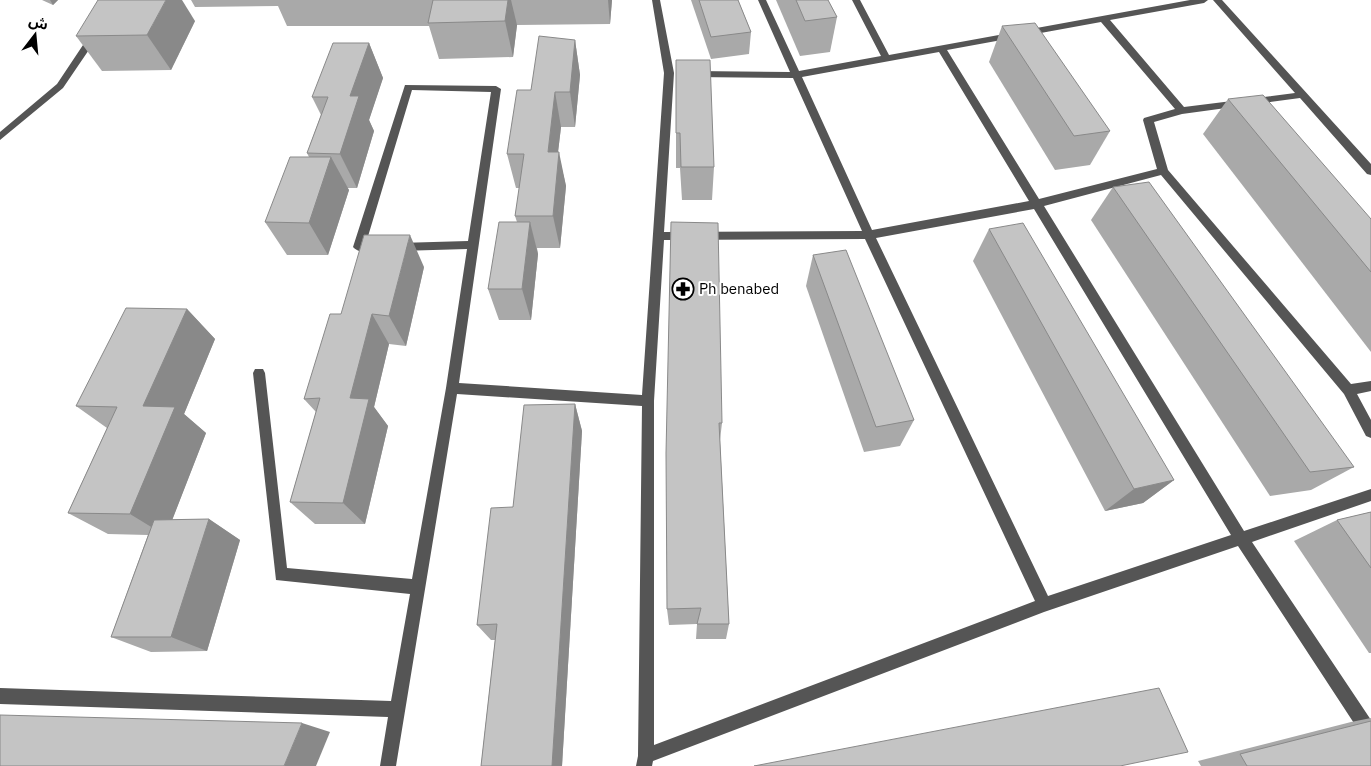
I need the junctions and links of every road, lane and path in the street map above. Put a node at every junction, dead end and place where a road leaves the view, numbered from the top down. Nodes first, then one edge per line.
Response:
1 (656, 0) edge
2 (762, 0) edge
3 (856, 0) edge
4 (1204, 0) edge
5 (1217, 0) edge
6 (1104, 19) junction
7 (100, 25) edge
8 (941, 48) junction
9 (886, 58) junction
10 (678, 73) junction
11 (796, 75) junction
12 (1302, 96) junction
13 (1182, 111) junction
14 (0, 137) edge
15 (1370, 169) edge
16 (1163, 171) junction
17 (1037, 204) junction
18 (868, 234) junction
19 (658, 236) junction
20 (473, 245) junction
21 (259, 373) dead end
22 (1371, 386) edge
23 (452, 388) junction
24 (1348, 390) junction
25 (648, 401) junction
26 (1371, 432) edge
27 (1371, 494) edge
28 (1241, 538) junction
29 (418, 587) junction
30 (1044, 605) junction
31 (0, 696) edge
32 (397, 709) junction
33 (1371, 734) edge
34 (645, 761) edge
35 (388, 766) edge

1 - 10 street
2 - 11 street
3 - 9 street
4 - 6 street
5 - 12 street
6 - 8 street
6 - 13 street
7 - 14 street
8 - 9 street
8 - 17 street
9 - 11 street
10 - 11 street
10 - 19 street
11 - 18 street
12 - 13 street
12 - 15 street
13 - 16 street
16 - 17 street
16 - 24 street
17 - 18 street
17 - 28 street
18 - 19 street
18 - 30 street
19 - 25 street
20 - 20 street
20 - 23 street
21 - 29 street
22 - 24 street
23 - 25 street
23 - 29 street
24 - 26 street
25 - 34 street
27 - 28 street
28 - 30 street
28 - 33 street
29 - 32 street
30 - 34 street
31 - 32 street
32 - 35 street

